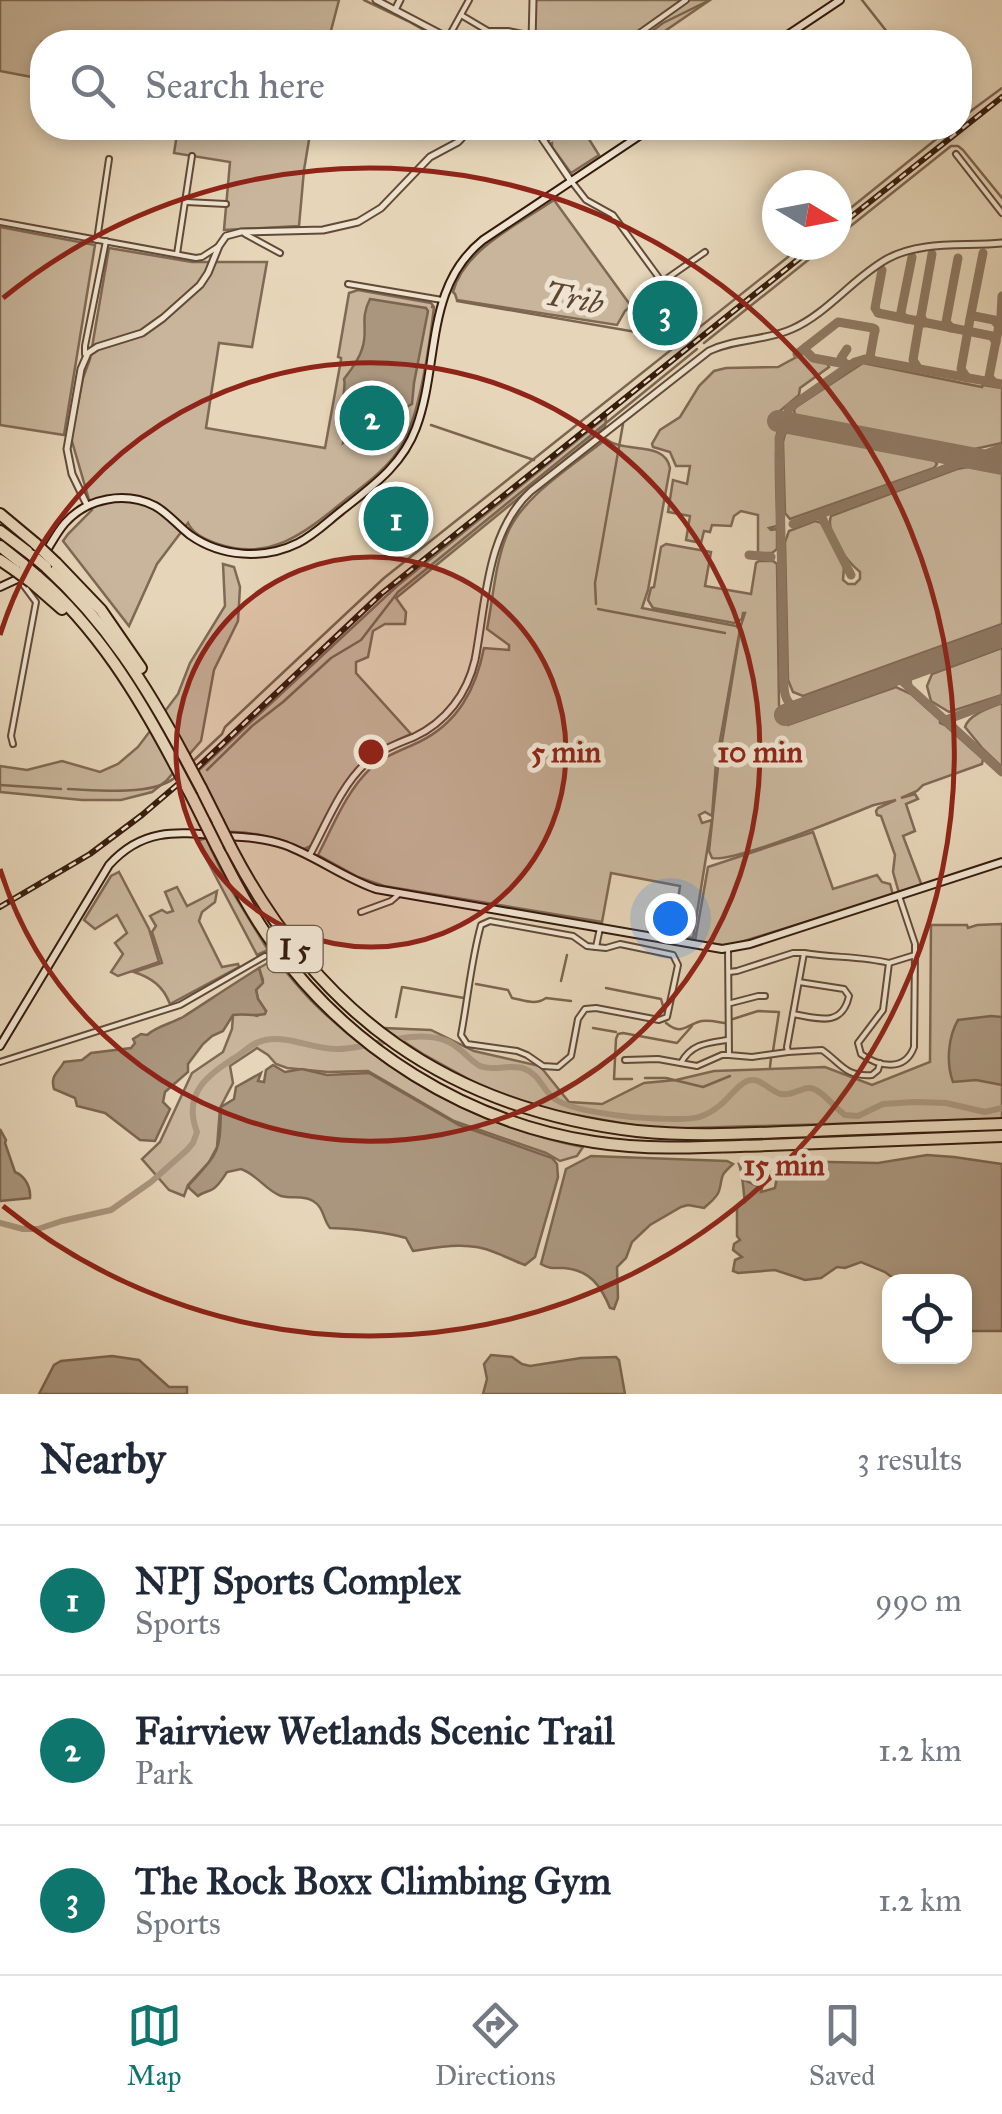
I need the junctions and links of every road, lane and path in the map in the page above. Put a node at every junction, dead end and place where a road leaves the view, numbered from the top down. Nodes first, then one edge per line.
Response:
1 (376, 0) edge
2 (400, 0) edge
3 (470, 0) edge
4 (533, 0) edge
5 (686, 0) edge
6 (840, 0) edge
7 (395, 10) junction
8 (461, 16) junction
9 (433, 30) edge
10 (453, 30) edge
11 (486, 30) edge
12 (532, 30) edge
13 (644, 30) edge
14 (795, 30) edge
15 (460, 140) edge
16 (544, 140) edge
17 (633, 140) edge
18 (956, 154) dead end
19 (192, 156) dead end
20 (109, 159) dead end
21 (572, 181) junction
22 (184, 202) junction
23 (226, 204) dead end
24 (1002, 213) edge
25 (0, 222) edge
26 (244, 232) junction
27 (97, 240) junction
28 (106, 241) junction
29 (1002, 243) edge
30 (219, 246) junction
31 (705, 252) dead end
32 (280, 253) dead end
33 (177, 254) junction
34 (348, 284) dead end
35 (442, 300) junction
36 (86, 356) junction
37 (87, 505) junction
38 (0, 514) edge
39 (0, 531) edge
40 (0, 546) edge
41 (34, 550) junction
42 (0, 560) edge
43 (33, 572) junction
44 (1, 586) edge
45 (13, 744) dead end
46 (196, 792) junction
47 (309, 856) junction
48 (1002, 862) edge
49 (399, 894) junction
50 (900, 896) junction
51 (361, 912) dead end
52 (600, 928) junction
53 (596, 947) junction
54 (728, 949) junction
55 (804, 953) junction
56 (915, 955) junction
57 (265, 956) dead end
58 (889, 964) junction
59 (729, 972) junction
60 (799, 982) junction
61 (764, 996) dead end
62 (729, 1003) junction
63 (793, 1014) junction
64 (729, 1040) junction
65 (0, 1046) edge
66 (788, 1052) junction
67 (729, 1055) junction
68 (625, 1060) dead end
69 (0, 1062) edge
70 (880, 1062) junction
71 (681, 1064) junction
72 (1002, 1124) edge
73 (1002, 1136) edge

1 - 7 street
2 - 7 street
3 - 8 street
4 - 12 street
5 - 13 street
6 - 14 main road
7 - 9 street
8 - 10 street
8 - 11 street
15 - 26 street
16 - 21 street
17 - 21 main road
18 - 24 street
19 - 22 street
20 - 27 street
21 - 31 street
21 - 35 main road
22 - 23 street
22 - 33 street
25 - 27 street
26 - 30 street
26 - 32 street
27 - 28 street
28 - 33 street
28 - 36 street
29 - 47 street
30 - 33 street
30 - 36 street
34 - 35 street
35 - 37 main road
36 - 37 street
37 - 43 main road
38 - 41 highway, I 5
39 - 41 highway, I 5
40 - 43 highway, I 5
41 - 43 highway, I 5, bridge
42 - 43 highway
43 - 44 main road
43 - 45 street
43 - 46 highway, I 5, bridge
43 - 46 highway, I 5, bridge
46 - 72 highway, I 5, bridge
46 - 73 highway, I 5, bridge
47 - 49 main road
47 - 65 main road
48 - 50 main road
49 - 51 street
49 - 52 main road
50 - 54 main road
50 - 56 street
52 - 53 street
52 - 54 main road
53 - 53 street
54 - 59 street
55 - 58 street
55 - 59 street
55 - 60 street
56 - 58 street
56 - 70 street
57 - 69 street
58 - 70 street
59 - 62 street
60 - 63 street
60 - 63 street
61 - 62 street
62 - 64 street
63 - 66 street
64 - 67 street
64 - 71 street
66 - 67 street
66 - 70 street
67 - 71 street
68 - 71 street

